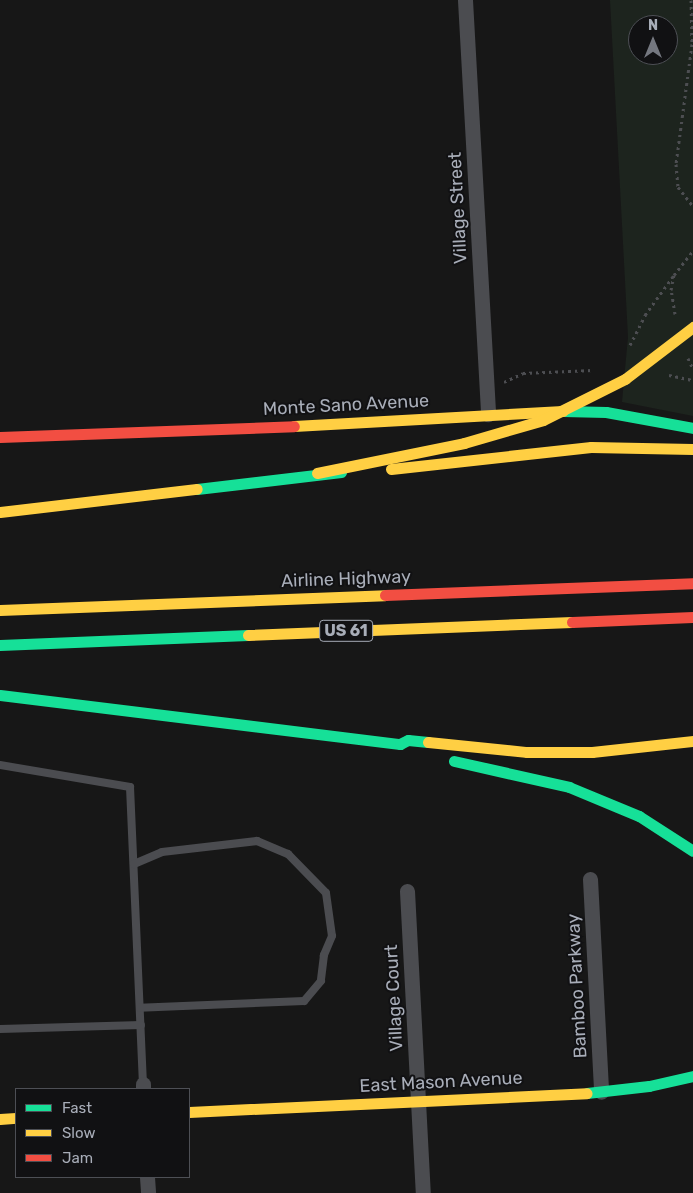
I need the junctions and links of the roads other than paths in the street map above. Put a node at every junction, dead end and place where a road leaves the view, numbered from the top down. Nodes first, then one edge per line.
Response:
1 (465, 0) edge
2 (693, 327) edge
3 (488, 414) junction
4 (693, 428) edge
5 (0, 437) edge
6 (693, 449) edge
7 (316, 473) junction
8 (0, 512) edge
9 (693, 583) edge
10 (0, 610) edge
11 (693, 617) edge
12 (0, 645) edge
13 (0, 695) edge
14 (693, 741) edge
15 (400, 744) junction
16 (414, 753) dead end
17 (442, 758) dead end
18 (0, 765) edge
19 (693, 851) edge
20 (134, 864) junction
21 (590, 879) dead end
22 (407, 891) dead end
23 (140, 1008) junction
24 (140, 1025) junction
25 (0, 1029) edge
26 (693, 1076) edge
27 (143, 1087) edge
28 (601, 1092) junction
29 (418, 1101) junction
30 (190, 1112) edge
31 (15, 1118) edge
32 (0, 1119) edge
33 (148, 1178) edge
34 (148, 1193) edge
35 (423, 1193) edge

1 - 3 street, Village Street
2 - 7 main road, bridge
3 - 4 main road, Monte Sano Avenue
3 - 5 main road, Monte Sano Avenue
6 - 7 main road, bridge
7 - 8 main road
9 - 10 main road, Airline Highway / US 61
11 - 12 main road, US 61
13 - 15 main road
14 - 15 main road
15 - 16 main road
17 - 19 main road
18 - 20 lane
20 - 23 lane
20 - 23 lane
21 - 28 street, Bamboo Parkway
22 - 29 street, Village Court
23 - 24 lane
24 - 25 lane
24 - 27 lane
26 - 28 main road, East Mason Avenue
28 - 29 main road, East Mason Avenue
29 - 30 main road, East Mason Avenue
29 - 35 street, Village Court
31 - 32 main road
33 - 34 street

